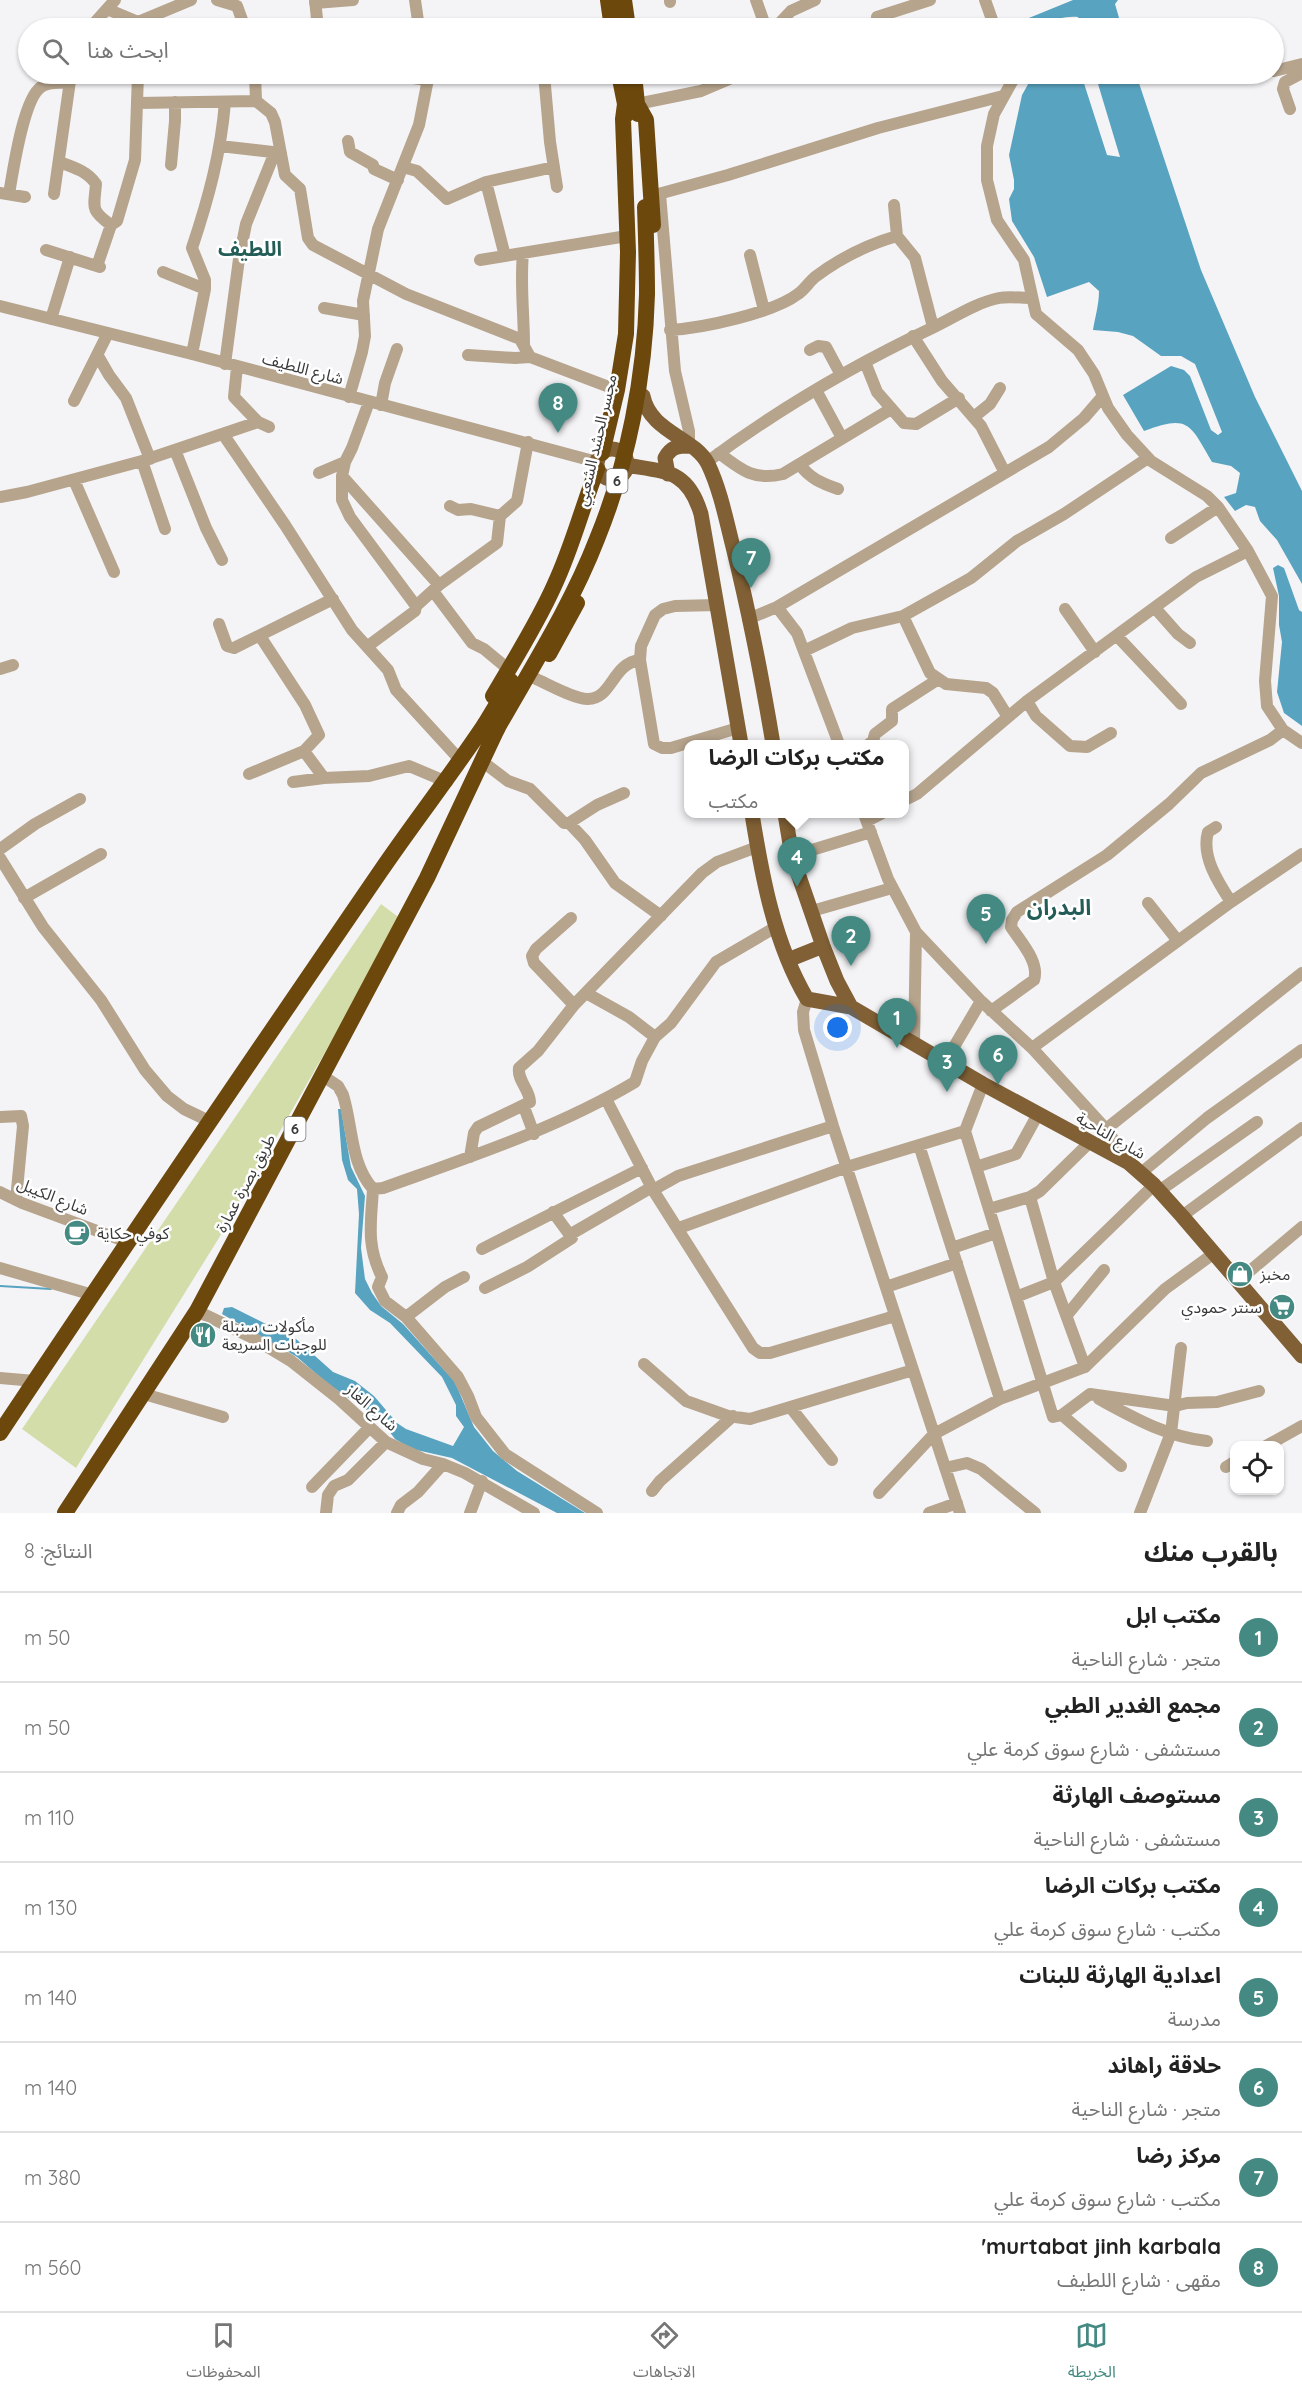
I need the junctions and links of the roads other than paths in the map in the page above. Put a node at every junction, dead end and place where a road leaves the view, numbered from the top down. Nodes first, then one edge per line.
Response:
1 (191, 0) edge
2 (217, 0) edge
3 (353, 0) edge
4 (415, 0) edge
5 (608, 0) edge
6 (624, 0) edge
7 (756, 0) edge
8 (815, 0) edge
9 (930, 0) edge
10 (985, 0) edge
11 (315, 1) edge
12 (111, 4) edge
13 (877, 17) dead end
14 (99, 18) edge
15 (129, 18) edge
16 (153, 18) edge
17 (241, 18) edge
18 (317, 18) edge
19 (418, 18) edge
20 (611, 18) edge
21 (627, 18) edge
22 (762, 18) edge
23 (784, 18) edge
24 (991, 18) edge
25 (1302, 64) edge
26 (1284, 68) edge
27 (1302, 73) edge
28 (48, 84) edge
29 (69, 84) edge
30 (138, 84) edge
31 (255, 84) edge
32 (427, 84) edge
33 (545, 84) edge
34 (624, 84) edge
35 (633, 84) edge
36 (717, 84) edge
37 (1010, 84) edge
38 (1003, 96) junction
39 (256, 101) junction
40 (175, 102) junction
41 (225, 102) junction
42 (138, 103) junction
43 (631, 104) junction
44 (1290, 109) dead end
45 (348, 141) dead end
46 (220, 146) junction
47 (278, 152) junction
48 (59, 162) junction
49 (171, 165) dead end
50 (403, 167) junction
51 (554, 167) junction
52 (398, 180) junction
53 (486, 182) junction
54 (557, 188) dead end
55 (5, 194) edge
56 (54, 194) dead end
57 (25, 196) dead end
58 (648, 201) junction
59 (894, 205) dead end
60 (111, 225) junction
61 (627, 236) junction
62 (897, 236) junction
63 (46, 250) dead end
64 (523, 253) junction
65 (750, 255) dead end
66 (505, 256) junction
67 (70, 257) junction
68 (480, 260) dead end
69 (163, 272) dead end
70 (368, 275) junction
71 (205, 289) junction
72 (1031, 298) junction
73 (0, 306) edge
74 (324, 309) dead end
75 (764, 310) junction
76 (364, 315) junction
77 (51, 319) junction
78 (933, 327) junction
79 (670, 330) junction
80 (108, 333) junction
81 (913, 336) junction
82 (524, 345) junction
83 (397, 350) dead end
84 (810, 350) dead end
85 (192, 354) junction
86 (468, 355) dead end
87 (98, 356) junction
88 (530, 357) junction
89 (865, 362) junction
90 (231, 366) junction
91 (841, 375) junction
92 (1000, 388) dead end
93 (816, 390) junction
94 (1103, 396) junction
95 (349, 397) junction
96 (615, 398) junction
97 (959, 398) junction
98 (74, 401) dead end
99 (375, 403) junction
100 (642, 404) junction
101 (891, 409) junction
102 (975, 416) junction
103 (223, 434) junction
104 (842, 438) junction
105 (528, 442) junction
106 (689, 446) junction
107 (176, 450) junction
108 (713, 458) junction
109 (1148, 458) junction
110 (146, 460) junction
111 (599, 461) junction
112 (345, 462) junction
113 (800, 465) junction
114 (625, 466) junction
115 (319, 473) dead end
116 (668, 474) junction
117 (1005, 474) junction
118 (342, 477) junction
119 (74, 480) junction
120 (838, 489) dead end
121 (0, 497) edge
122 (450, 506) dead end
123 (1218, 507) junction
124 (500, 516) junction
125 (165, 529) dead end
126 (1171, 538) dead end
127 (1248, 551) junction
128 (222, 560) dead end
129 (114, 572) dead end
130 (436, 588) junction
131 (333, 598) junction
132 (717, 605) junction
133 (416, 606) junction
134 (777, 607) junction
135 (1155, 608) junction
136 (1065, 609) dead end
137 (903, 616) junction
138 (748, 619) junction
139 (219, 624) dead end
140 (260, 636) junction
141 (1117, 636) junction
142 (1190, 643) dead end
143 (368, 646) junction
144 (804, 651) junction
145 (1095, 652) junction
146 (640, 660) junction
147 (13, 666) dead end
148 (0, 669) edge
149 (508, 669) junction
150 (534, 678) junction
151 (937, 680) junction
152 (1027, 701) junction
153 (1181, 704) dead end
154 (1008, 717) junction
155 (491, 727) junction
156 (738, 728) junction
157 (1283, 730) junction
158 (1110, 734) dead end
159 (698, 740) edge
160 (740, 740) edge
161 (772, 740) edge
162 (837, 740) edge
163 (873, 740) edge
164 (1302, 743) edge
165 (684, 744) edge
166 (304, 751) junction
167 (460, 761) junction
168 (483, 762) junction
169 (249, 774) dead end
170 (324, 778) junction
171 (293, 782) dead end
172 (447, 782) junction
173 (624, 793) dead end
174 (909, 798) edge
175 (80, 799) dead end
176 (753, 818) edge
177 (786, 818) edge
178 (867, 822) edge
179 (569, 823) junction
180 (1216, 827) dead end
181 (757, 847) junction
182 (0, 849) edge
183 (101, 854) dead end
184 (1302, 854) edge
185 (792, 856) junction
186 (0, 858) edge
187 (892, 888) junction
188 (24, 898) junction
189 (1231, 902) junction
190 (1148, 903) dead end
191 (812, 911) junction
192 (661, 916) junction
193 (571, 918) dead end
194 (776, 927) junction
195 (916, 933) junction
196 (1178, 941) junction
197 (823, 946) junction
198 (788, 960) junction
199 (1302, 973) edge
200 (837, 981) junction
201 (586, 993) junction
202 (814, 1000) junction
203 (981, 1001) junction
204 (574, 1005) junction
205 (852, 1007) junction
206 (991, 1011) junction
207 (655, 1037) junction
208 (914, 1044) junction
209 (1032, 1048) junction
210 (1302, 1050) edge
211 (945, 1062) junction
212 (323, 1076) junction
213 (983, 1084) junction
214 (606, 1099) junction
215 (524, 1107) junction
216 (1038, 1114) junction
217 (0, 1117) edge
218 (210, 1122) junction
219 (1257, 1122) dead end
220 (833, 1126) junction
221 (1302, 1128) edge
222 (1106, 1129) junction
223 (965, 1131) junction
224 (534, 1134) junction
225 (1090, 1142) junction
226 (920, 1146) junction
227 (470, 1157) junction
228 (847, 1167) junction
229 (976, 1167) junction
230 (642, 1168) junction
231 (1135, 1168) junction
232 (652, 1188) junction
233 (1156, 1188) junction
234 (373, 1189) junction
235 (0, 1192) edge
236 (1030, 1197) junction
237 (16, 1200) junction
238 (989, 1209) junction
239 (553, 1212) junction
240 (1182, 1216) junction
241 (1302, 1227) edge
242 (679, 1228) junction
243 (996, 1233) junction
244 (571, 1234) junction
245 (127, 1242) junction
246 (952, 1248) junction
247 (482, 1249) dead end
248 (1214, 1254) junction
249 (957, 1263) junction
250 (0, 1268) edge
251 (1104, 1269) dead end
252 (464, 1277) dead end
253 (1238, 1281) junction
254 (1054, 1282) junction
255 (886, 1287) junction
256 (486, 1288) dead end
257 (93, 1295) junction
258 (1016, 1297) junction
259 (197, 1311) junction
260 (1067, 1315) junction
261 (895, 1316) junction
262 (406, 1317) junction
263 (1181, 1348) dead end
264 (1302, 1356) edge
265 (644, 1364) dead end
266 (1085, 1367) junction
267 (913, 1370) junction
268 (0, 1378) edge
269 (35, 1381) junction
270 (1041, 1382) junction
271 (1259, 1391) dead end
272 (144, 1394) junction
273 (1090, 1394) junction
274 (1000, 1399) junction
275 (1175, 1406) junction
276 (791, 1408) junction
277 (1062, 1414) junction
278 (733, 1416) junction
279 (223, 1417) dead end
280 (1302, 1426) edge
281 (370, 1427) junction
282 (0, 1433) edge
283 (934, 1434) junction
284 (1171, 1434) junction
285 (1207, 1441) dead end
286 (1275, 1441) edge
287 (386, 1442) junction
288 (832, 1460) dead end
289 (443, 1464) junction
290 (1121, 1466) dead end
291 (945, 1468) junction
292 (482, 1481) junction
293 (312, 1487) dead end
294 (652, 1491) dead end
295 (879, 1493) dead end
296 (958, 1508) edge
297 (65, 1513) edge
298 (326, 1513) edge
299 (397, 1513) edge
300 (470, 1513) edge
301 (534, 1513) edge
302 (597, 1513) edge
303 (929, 1513) edge
304 (1035, 1513) edge
305 (1140, 1513) edge

1 - 16 street
2 - 17 street
3 - 11 street
4 - 19 street
5 - 20 highway
6 - 21 highway
7 - 22 street
8 - 23 street
9 - 13 street
10 - 24 street
11 - 18 street
12 - 14 street
12 - 15 street
25 - 26 street
27 - 44 street
28 - 55 street
29 - 48 street
30 - 42 street
31 - 39 street
32 - 50 street
33 - 51 street
34 - 43 highway, 6
35 - 43 highway, 6
36 - 43 street
37 - 38 street
38 - 58 street
38 - 72 street
39 - 41 street
39 - 47 street
40 - 41 street
40 - 42 street
40 - 49 street
41 - 46 street
42 - 60 street
43 - 58 highway, 6
43 - 61 highway
45 - 52 street
46 - 47 street
46 - 71 street
47 - 70 street
47 - 90 street
48 - 56 street
48 - 60 street
50 - 52 street
50 - 53 street
51 - 53 street
51 - 54 street
52 - 70 street
53 - 66 street
55 - 57 street
58 - 79 street
58 - 100 highway
58 - 155 highway, 6, bridge
59 - 62 street
60 - 67 street
61 - 64 street
61 - 96 highway
62 - 75 street
62 - 78 street
63 - 67 street
64 - 66 street
64 - 82 street
65 - 75 street
66 - 68 street
67 - 77 street
69 - 71 street
70 - 76 street
70 - 82 street
71 - 85 street
72 - 78 street
72 - 94 street
73 - 77 street, شارع اللطيف
74 - 76 street
75 - 79 street
76 - 95 street
77 - 80 street, شارع اللطيف
78 - 81 street
79 - 106 street
80 - 85 street, شارع اللطيف
80 - 87 street
81 - 89 street
81 - 97 street
82 - 88 street
83 - 99 street
84 - 91 street
85 - 90 street, شارع اللطيف
86 - 88 street
87 - 98 street
87 - 110 street
88 - 96 street
89 - 91 street
89 - 101 street
90 - 95 street, شارع اللطيف
90 - 103 street
91 - 93 street
92 - 102 street
93 - 104 street
93 - 108 street
94 - 109 street
94 - 117 street
95 - 99 street, شارع اللطيف
96 - 100 highway
96 - 111 highway
97 - 101 street
97 - 102 street
99 - 105 street, شارع اللطيف
99 - 112 street
100 - 106 main road
100 - 114 highway
101 - 104 street
102 - 117 street
103 - 107 street
103 - 131 street
104 - 113 street
105 - 111 street, شارع اللطيف
105 - 124 street
106 - 108 main road
106 - 116 main road
107 - 110 street
107 - 128 street
108 - 113 street
108 - 138 main road
109 - 123 street
109 - 137 street
110 - 119 street
110 - 125 street
111 - 114 main road
111 - 114 main road
111 - 149 highway
112 - 115 street
112 - 118 street
113 - 120 street
114 - 116 main road
114 - 150 highway
116 - 132 main road
117 - 134 street
118 - 130 street
118 - 133 street
119 - 121 street
119 - 129 street
122 - 124 street
123 - 126 street
123 - 127 street
124 - 130 street
127 - 135 street
127 - 157 street
130 - 133 street
130 - 149 street
131 - 140 street
131 - 143 street
132 - 146 street
132 - 156 main road
133 - 143 street
134 - 138 street
134 - 144 street
135 - 141 street
135 - 142 street
136 - 145 street
137 - 144 street
137 - 151 street
138 - 161 main road
139 - 140 street
140 - 166 street
141 - 145 street
141 - 153 street
143 - 167 street
144 - 162 street
145 - 152 street
146 - 150 street
146 - 165 street
147 - 148 street
149 - 167 highway
150 - 168 highway
151 - 154 street
151 - 163 street
152 - 154 street
152 - 158 street
154 - 174 street
155 - 167 highway, 6
155 - 168 highway, طريق بصرة عمارة / 6
156 - 159 street
156 - 160 main road
157 - 164 street
157 - 206 street
166 - 169 street
166 - 170 street
167 - 172 highway, 6
168 - 179 street
168 - 212 highway, طريق بصرة عمارة / 6
170 - 171 street
170 - 172 street
172 - 218 highway, 6
173 - 179 street
175 - 182 street
176 - 181 main road
177 - 185 main road
178 - 185 street
178 - 187 street
179 - 192 street
180 - 189 street
181 - 192 street
181 - 194 main road
183 - 188 street
184 - 189 street
185 - 191 main road
186 - 188 street
187 - 191 street
187 - 195 street
188 - 218 street
189 - 196 street
190 - 196 street
191 - 197 main road
192 - 201 street
193 - 204 street
194 - 198 main road
194 - 207 street
195 - 203 street
195 - 208 street
196 - 209 street
197 - 198 main road
197 - 200 main road
198 - 202 main road
199 - 222 street
200 - 202 main road
200 - 205 main road
201 - 204 street
201 - 207 street
202 - 205 main road
202 - 220 street
203 - 206 street
203 - 211 street
204 - 215 street
205 - 208 main road, شارع الناحية
206 - 209 street
207 - 214 street
208 - 211 main road, شارع الناحية
209 - 222 street
210 - 231 street
211 - 213 main road, شارع الناحية
212 - 234 street
212 - 259 highway, طريق بصرة عمارة / 6
213 - 216 main road, شارع الناحية
213 - 223 street
214 - 224 street
214 - 230 street
215 - 224 street
215 - 227 street
216 - 225 main road, شارع الناحية
216 - 229 street
217 - 237 street
218 - 245 highway, 6
219 - 233 street
220 - 228 street
220 - 232 street
221 - 240 street
222 - 231 street
223 - 226 street
223 - 229 street
224 - 227 street
225 - 231 main road, شارع الناحية
225 - 236 street
226 - 228 street
226 - 246 street
227 - 234 street
228 - 242 street
228 - 255 street
229 - 238 street
230 - 232 street
230 - 239 street
231 - 233 main road, شارع الناحية
232 - 242 street
232 - 244 street
233 - 240 main road, شارع الناحية
233 - 254 street
234 - 262 street
235 - 237 street, شارع الكيبل
236 - 238 street
236 - 254 street
237 - 245 street, شارع الكيبل
238 - 243 street
239 - 244 street
239 - 247 street
240 - 248 main road, شارع الناحية
241 - 253 street
242 - 261 street
243 - 246 street
243 - 258 street
244 - 256 street
245 - 257 highway, 6
246 - 249 street
248 - 253 main road, شارع الناحية
248 - 266 street
249 - 255 street
249 - 274 street
250 - 257 street
251 - 260 street
252 - 262 street
253 - 264 main road, شارع الناحية
254 - 258 street
254 - 260 street
255 - 261 street
257 - 269 highway, 6
258 - 270 street
259 - 272 highway, طريق بصرة عمارة / 6
259 - 281 street, شارع الغاز
260 - 266 street
261 - 267 street
262 - 302 street
263 - 275 street
265 - 278 street
266 - 270 street
267 - 276 street
267 - 283 street
268 - 269 street
269 - 282 highway, 6
270 - 274 street
270 - 277 street
271 - 275 street
272 - 279 street
272 - 297 highway, طريق بصرة عمارة / 6
273 - 275 street
273 - 277 street
273 - 284 street
274 - 283 street
275 - 284 street
276 - 278 street
276 - 288 street
277 - 290 street
278 - 294 street
280 - 286 street
281 - 287 street, شارع الغاز
281 - 293 street
283 - 291 street
283 - 295 street
284 - 285 street
284 - 305 street
287 - 289 street, شارع الغاز
287 - 298 street
289 - 292 street, شارع الغاز
289 - 299 street
291 - 296 street
291 - 304 street
292 - 300 street
292 - 301 street, شارع الغاز
296 - 303 street

